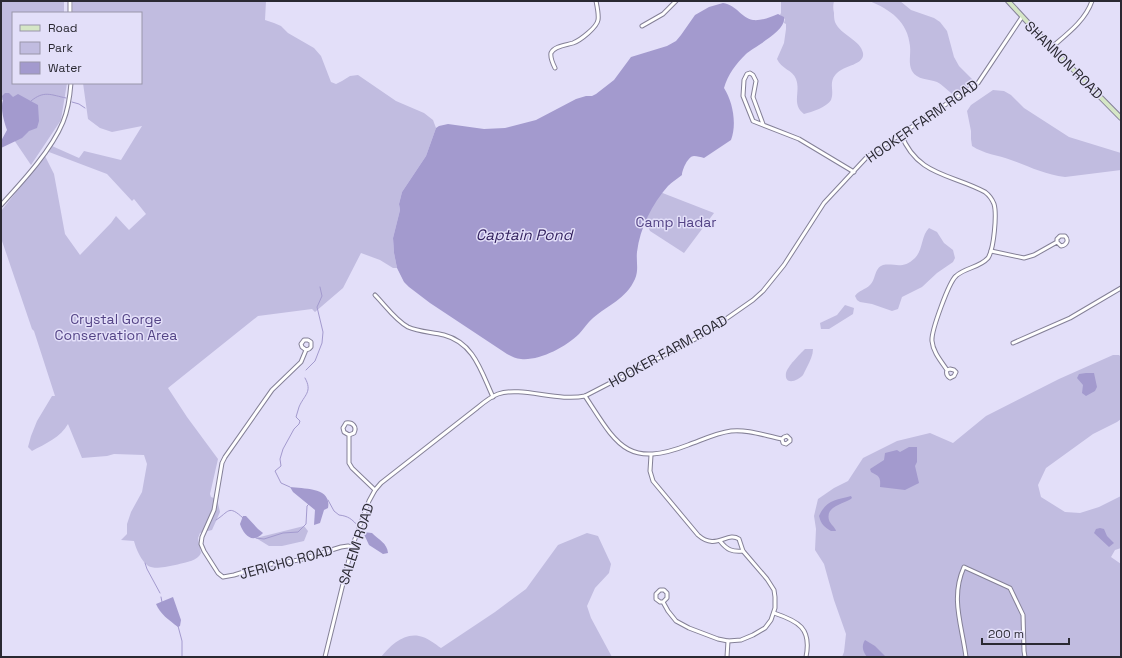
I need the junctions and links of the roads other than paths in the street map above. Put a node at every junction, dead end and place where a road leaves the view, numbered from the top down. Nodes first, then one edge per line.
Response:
1 (70, 1) edge
2 (596, 1) edge
3 (676, 1) edge
4 (1008, 1) edge
5 (1092, 1) edge
6 (70, 12) edge
7 (1022, 17) junction
8 (642, 26) dead end
9 (1052, 47) junction
10 (555, 68) dead end
11 (71, 84) edge
12 (1121, 118) edge
13 (763, 124) junction
14 (901, 134) junction
15 (854, 172) junction
16 (1, 205) edge
17 (1057, 242) dead end
18 (991, 251) junction
19 (1121, 288) edge
20 (375, 295) dead end
21 (1013, 343) dead end
22 (306, 350) dead end
23 (947, 370) dead end
24 (585, 396) junction
25 (493, 397) junction
26 (477, 408) joint
27 (349, 435) junction
28 (782, 439) dead end
29 (651, 455) junction
30 (375, 490) junction
31 (720, 541) junction
32 (352, 547) junction
33 (743, 551) junction
34 (663, 602) junction
35 (774, 613) junction
36 (728, 640) junction
37 (325, 657) edge
38 (727, 657) edge
39 (806, 657) edge
40 (966, 657) edge
41 (1026, 657) edge

1 - 6 street
2 - 10 street
3 - 8 street
4 - 7 street, SHANNON ROAD
5 - 9 street
7 - 9 street, SHANNON ROAD
7 - 14 street, HOOKER FARM ROAD
9 - 12 street, SHANNON ROAD
11 - 16 street
13 - 13 street
13 - 15 street
14 - 15 street, HOOKER FARM ROAD
14 - 18 street
15 - 24 street, HOOKER FARM ROAD
17 - 18 street
18 - 23 street
19 - 21 street
20 - 25 street
22 - 32 street, JERICHO ROAD
24 - 25 street, HOOKER FARM ROAD
24 - 29 street
25 - 26 street, HOOKER FARM ROAD
26 - 30 street, SALEM ROAD
27 - 27 street
27 - 30 street
28 - 29 street
29 - 31 street
30 - 32 street, SALEM ROAD
31 - 33 street
31 - 33 street
32 - 37 street, SALEM ROAD
33 - 35 street
34 - 34 street
34 - 36 street
35 - 36 street
35 - 39 street
36 - 38 street
40 - 41 street

